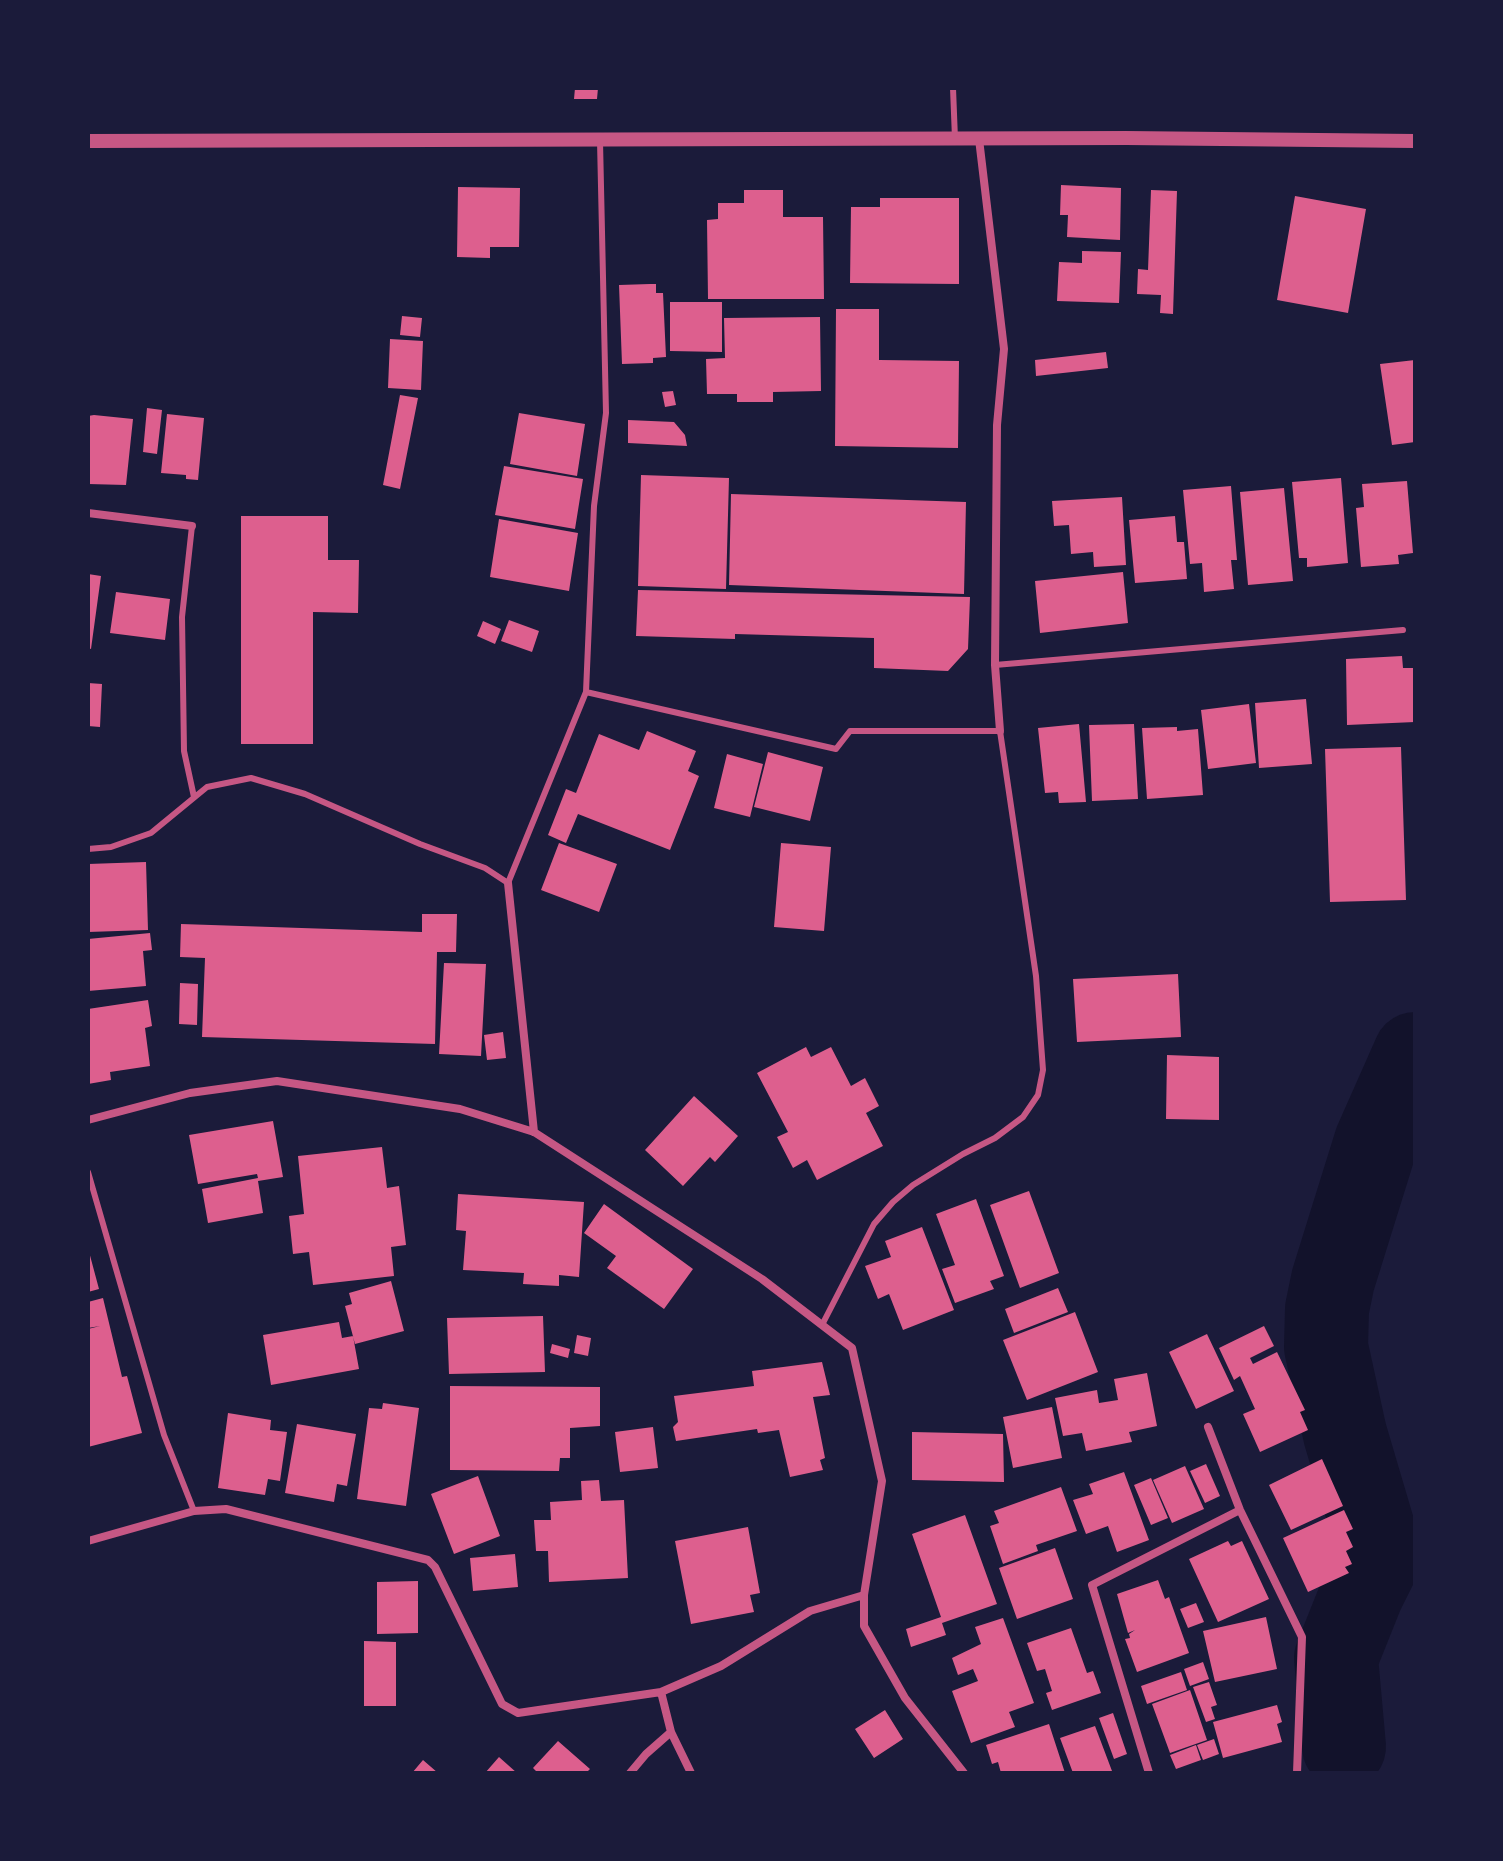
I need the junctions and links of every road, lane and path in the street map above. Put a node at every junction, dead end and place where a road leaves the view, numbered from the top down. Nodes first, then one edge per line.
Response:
1 (953, 88) edge
2 (955, 139) junction
3 (979, 139) junction
4 (600, 140) junction
5 (88, 141) edge
6 (1415, 141) edge
7 (88, 513) edge
8 (192, 526) joint
9 (1403, 630) dead end
10 (995, 665) junction
11 (586, 692) junction
12 (1000, 731) junction
13 (194, 797) junction
14 (88, 849) edge
15 (508, 883) junction
16 (88, 1120) edge
17 (534, 1132) junction
18 (88, 1172) edge
19 (822, 1325) junction
20 (1208, 1427) dead end
21 (1240, 1510) junction
22 (194, 1511) junction
23 (88, 1541) edge
24 (864, 1595) junction
25 (661, 1692) junction
26 (671, 1732) junction
27 (630, 1773) edge
28 (691, 1773) edge
29 (964, 1773) edge
30 (1149, 1773) edge
31 (1297, 1773) edge

1 - 2 lane
2 - 3 street
2 - 4 street
3 - 6 street
3 - 10 street
4 - 5 street
4 - 11 lane
7 - 8 street
8 - 13 lane
9 - 10 lane
10 - 12 street
11 - 12 lane
11 - 15 lane
12 - 19 lane
13 - 14 lane
13 - 15 lane
15 - 17 street
16 - 17 street
17 - 19 street
18 - 22 lane
19 - 24 street
20 - 21 street
21 - 30 street
21 - 31 street
22 - 23 street
22 - 25 street
24 - 25 street
24 - 29 street
25 - 26 street
26 - 27 street
26 - 28 street

